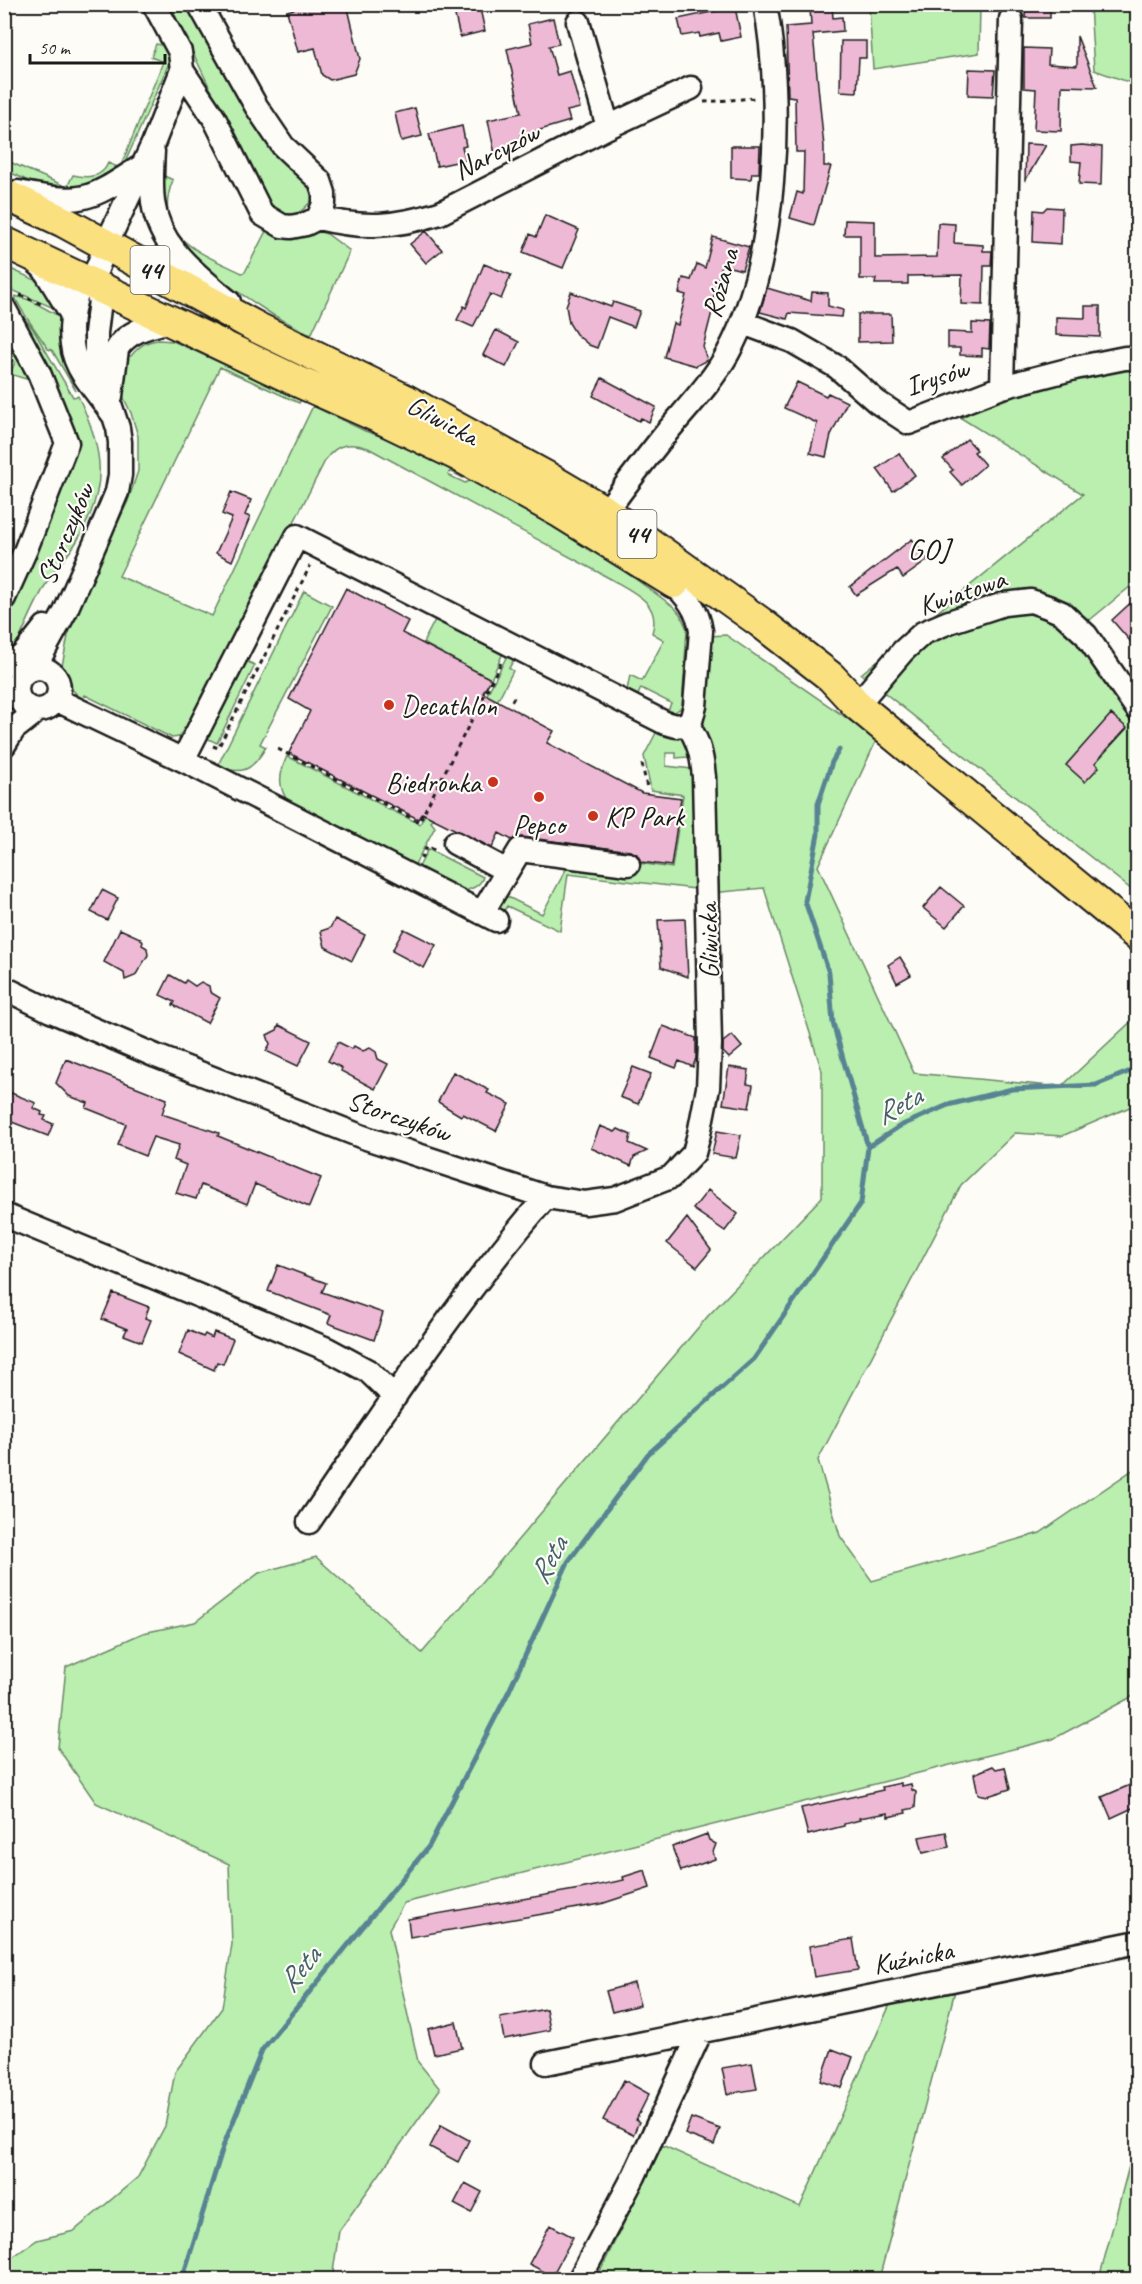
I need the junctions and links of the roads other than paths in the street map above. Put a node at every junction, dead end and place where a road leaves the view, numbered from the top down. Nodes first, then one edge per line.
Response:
1 (154, 4) edge
2 (199, 4) edge
3 (765, 4) edge
4 (1011, 19) dead end
5 (578, 22) dead end
6 (182, 70) junction
7 (694, 95) road end
8 (608, 127) junction
9 (153, 144) junction
10 (142, 166) junction
11 (4, 189) edge
12 (4, 194) edge
13 (318, 218) junction
14 (106, 244) junction
15 (16, 247) edge
16 (92, 282) junction
17 (5, 310) edge
18 (72, 315) junction
19 (170, 321) junction
20 (743, 323) junction
21 (258, 328) junction
22 (1137, 358) edge
23 (1002, 387) junction
24 (112, 409) junction
25 (599, 522) junction
26 (671, 581) junction
27 (4, 598) edge
28 (68, 604) junction
29 (23, 671) edge
30 (853, 701) junction
31 (38, 704) junction
32 (1137, 710) edge
33 (687, 724) junction
34 (9, 737) edge
35 (183, 760) junction
36 (455, 843) dead end
37 (628, 864) dead end
38 (507, 871) junction
39 (1137, 936) edge
40 (4, 988) edge
41 (546, 1197) junction
42 (4, 1215) edge
43 (395, 1397) junction
44 (309, 1522) dead end
45 (1137, 1942) edge
46 (701, 2031) junction
47 (546, 2063) dead end
48 (579, 2280) edge

1 - 6 street, Narcyzów
2 - 13 street
3 - 20 street, Różana
4 - 23 street
5 - 8 street
6 - 9 street
6 - 13 street, Narcyzów
7 - 8 street, Narcyzów
8 - 13 street, Narcyzów
9 - 10 street
9 - 21 street
10 - 11 street
10 - 14 street
12 - 14 main road, Gliwicka / 44
14 - 16 street, Storczyków
14 - 21 main road, Gliwicka / 44
15 - 16 main road, Gliwicka / 44
15 - 18 street
16 - 18 street, Storczyków
16 - 19 main road, Gliwicka / 44
16 - 24 street, Storczyków
17 - 27 street
18 - 24 street, Storczyków
19 - 24 street, Storczyków
19 - 25 main road, Gliwicka / 44
20 - 23 street, Irysów
20 - 25 street, Różana
21 - 25 main road, Gliwicka / 44
22 - 23 street, Irysów
24 - 28 street, Storczyków
25 - 26 main road, Gliwicka / 44
25 - 30 main road, Gliwicka / 44
26 - 30 main road, Gliwicka / 44
26 - 33 street, Gliwicka
28 - 29 street
28 - 29 street
29 - 31 street
29 - 31 street
30 - 32 street, Kwiatowa
30 - 39 main road, Gliwicka / 44
31 - 34 street
31 - 35 street
33 - 35 street
33 - 41 street, Gliwicka
35 - 38 street
36 - 38 street
37 - 38 street
40 - 41 street, Storczyków
41 - 43 street
42 - 43 street
43 - 44 street
45 - 46 street, Kuźnicka
46 - 47 street, Kuźnicka
46 - 48 street

